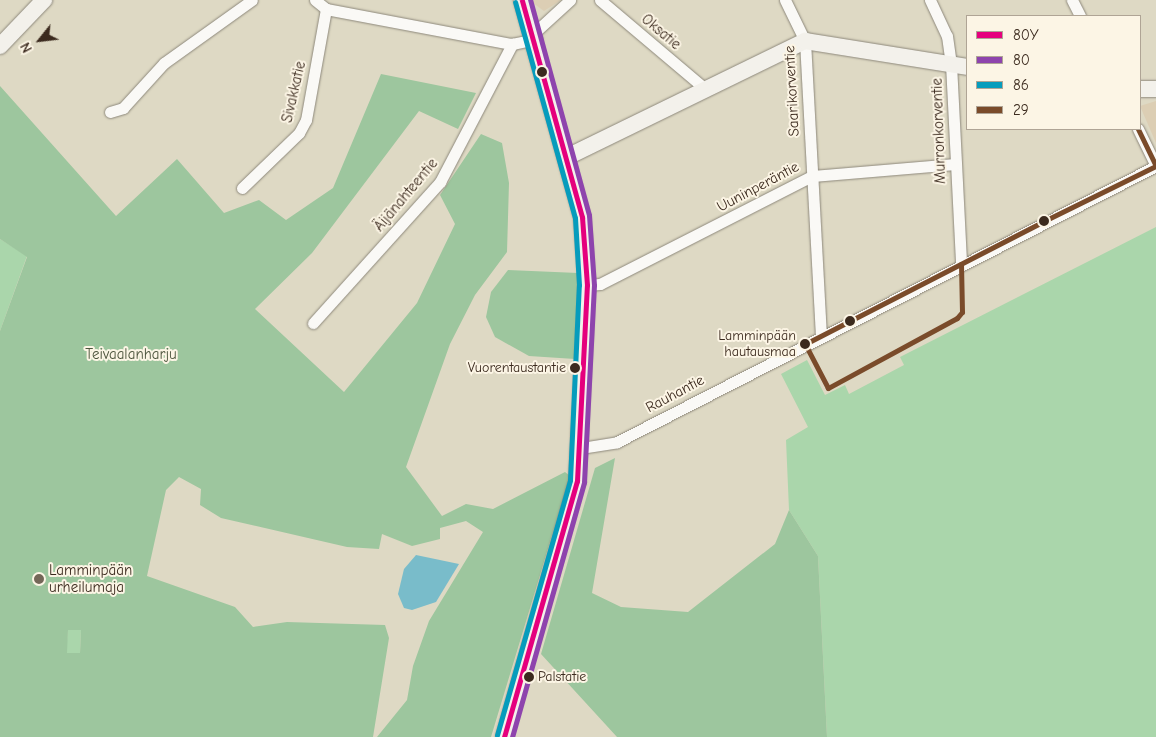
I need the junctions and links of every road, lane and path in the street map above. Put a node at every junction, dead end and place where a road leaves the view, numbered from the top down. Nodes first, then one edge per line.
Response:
1 (44, 0) edge
2 (252, 0) edge
3 (315, 0) edge
4 (522, 0) edge
5 (570, 0) edge
6 (600, 0) edge
7 (785, 0) edge
8 (930, 0) edge
9 (1072, 0) edge
10 (326, 8) junction
11 (1080, 15) edge
12 (535, 36) junction
13 (805, 40) junction
14 (512, 44) junction
15 (0, 46) edge
16 (959, 65) edge
17 (703, 87) junction
18 (1141, 89) edge
19 (1156, 89) edge
20 (110, 112) dead end
21 (1138, 130) edge
22 (567, 157) junction
23 (955, 164) junction
24 (1156, 166) edge
25 (812, 176) junction
26 (242, 188) dead end
27 (961, 264) junction
28 (587, 285) junction
29 (313, 323) dead end
30 (821, 335) junction
31 (581, 448) junction
32 (504, 737) edge

1 - 15 main road
2 - 20 street
3 - 10 street
4 - 12 main road
5 - 12 street
6 - 17 street, Oksatie
7 - 13 street, Saarikorventie
8 - 16 street, Murronkorventie
9 - 11 street
10 - 14 street
10 - 26 street, Sivakkatie
12 - 14 street
12 - 22 main road
13 - 16 main road
13 - 17 main road
13 - 25 street, Saarikorventie
14 - 29 street, Äijänahteentie
16 - 23 street, Murronkorventie
17 - 22 main road
18 - 19 main road
21 - 24 street
22 - 28 main road
23 - 25 street, Uuninperäntie
23 - 27 street, Murronkorventie
24 - 27 street, Rauhantie
25 - 28 street, Uuninperäntie
25 - 30 street, Saarikorventie
27 - 30 street, Rauhantie
28 - 31 main road
30 - 31 street, Rauhantie
31 - 32 main road

